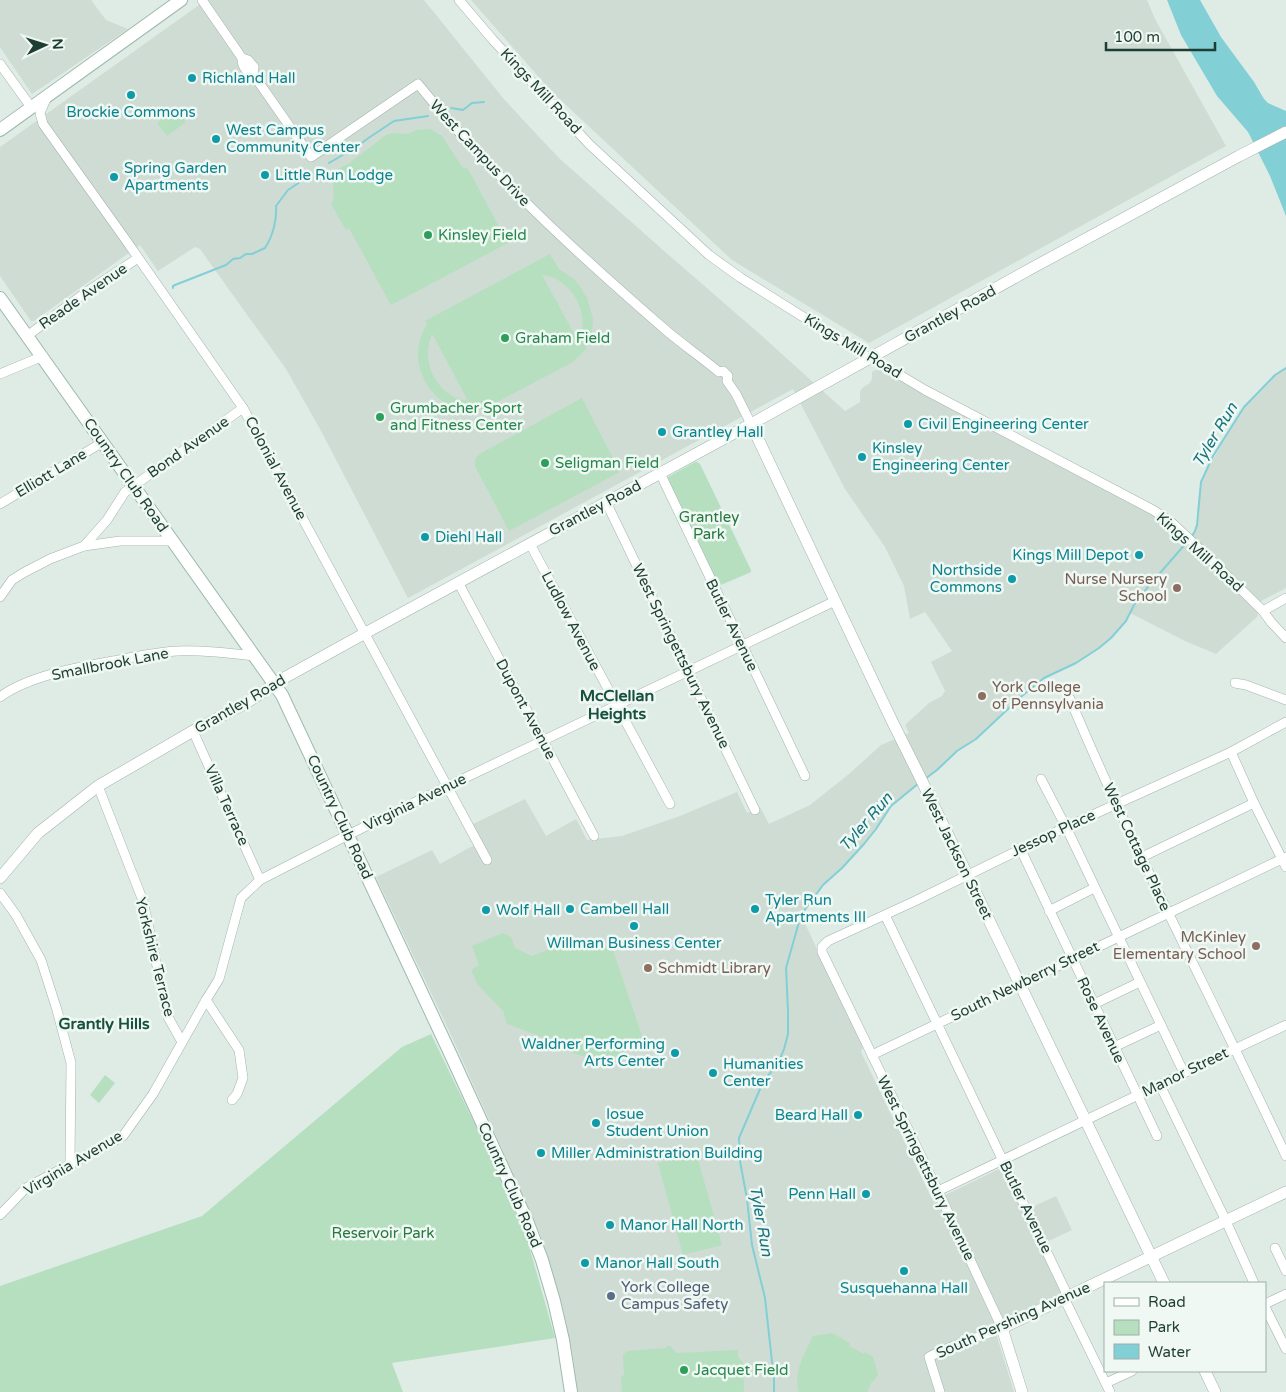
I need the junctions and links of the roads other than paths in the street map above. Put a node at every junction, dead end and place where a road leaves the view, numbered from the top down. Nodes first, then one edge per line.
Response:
1 (181, 0) edge
2 (202, 0) edge
3 (459, 0) edge
4 (0, 64) edge
5 (47, 96) junction
6 (31, 108) junction
7 (0, 130) edge
8 (1286, 132) edge
9 (138, 258) junction
10 (0, 298) edge
11 (27, 336) junction
12 (43, 356) junction
13 (870, 358) junction
14 (0, 374) edge
15 (244, 408) junction
16 (751, 424) junction
17 (103, 442) junction
18 (660, 474) junction
19 (133, 486) junction
20 (1, 501) edge
21 (606, 502) junction
22 (173, 541) junction
23 (530, 544) junction
24 (84, 546) junction
25 (458, 582) junction
26 (0, 597) edge
27 (1286, 598) edge
28 (835, 601) junction
29 (1263, 611) junction
30 (365, 633) junction
31 (1286, 638) edge
32 (742, 645) junction
33 (254, 656) junction
34 (688, 671) junction
35 (1235, 683) dead end
36 (275, 684) junction
37 (0, 696) edge
38 (1070, 699) dead end
39 (1286, 700) edge
40 (616, 706) junction
41 (1286, 722) edge
42 (193, 730) junction
43 (544, 741) junction
44 (1231, 752) junction
45 (805, 776) dead end
46 (1041, 778) dead end
47 (98, 786) junction
48 (448, 786) junction
49 (1117, 803) junction
50 (670, 804) dead end
51 (1254, 804) junction
52 (755, 810) dead end
53 (1066, 827) junction
54 (348, 835) junction
55 (594, 836) dead end
56 (1020, 848) junction
57 (1142, 857) junction
58 (487, 860) dead end
59 (1285, 861) edge
60 (967, 875) junction
61 (0, 878) edge
62 (260, 880) junction
63 (1094, 888) junction
64 (0, 893) edge
65 (1049, 911) junction
66 (1168, 913) junction
67 (885, 915) junction
68 (1119, 936) junction
69 (822, 947) joint
70 (1072, 959) junction
71 (1140, 982) junction
72 (1019, 984) junction
73 (206, 1000) junction
74 (1094, 1004) junction
75 (937, 1023) junction
76 (1161, 1025) junction
77 (1286, 1026) edge
78 (182, 1042) junction
79 (1114, 1047) junction
80 (1234, 1049) junction
81 (872, 1055) junction
82 (1184, 1072) junction
83 (1160, 1085) junction
84 (1136, 1096) junction
85 (232, 1100) dead end
86 (1085, 1120) junction
87 (1156, 1136) dead end
88 (1286, 1156) edge
89 (1003, 1160) junction
90 (70, 1164) junction
91 (938, 1191) junction
92 (1286, 1192) edge
93 (0, 1215) edge
94 (1226, 1221) junction
95 (1275, 1248) dead end
96 (1151, 1257) junction
97 (1286, 1271) edge
98 (1164, 1282) edge
99 (1254, 1282) edge
100 (1286, 1294) edge
101 (1066, 1298) junction
102 (1266, 1304) edge
103 (1266, 1307) edge
104 (1002, 1328) junction
105 (1286, 1349) edge
106 (1131, 1372) edge
107 (1205, 1372) edge
108 (1108, 1388) edge
109 (571, 1392) edge
110 (940, 1392) edge
111 (1022, 1392) edge
112 (1215, 1392) edge

1 - 5 main road
2 - 16 street, West Campus Drive
3 - 13 street, Kings Mill Road
4 - 6 street
5 - 6 main road
5 - 9 street, Colonial Avenue
6 - 7 main road
8 - 13 street, Grantley Road
9 - 11 street, Reade Avenue
9 - 15 street, Colonial Avenue
10 - 11 main road, Country Club Road
11 - 12 main road, Country Club Road
12 - 14 street
12 - 17 main road, Country Club Road
13 - 16 street, Grantley Road
13 - 29 street, Kings Mill Road
15 - 19 street, Bond Avenue
15 - 30 street, Colonial Avenue
16 - 18 street, Grantley Road
16 - 28 street, West Jackson Street
17 - 19 main road, Country Club Road
17 - 20 street, Elliott Lane
18 - 21 street, Grantley Road
18 - 32 street, Butler Avenue
19 - 22 main road, Country Club Road
19 - 24 street, Bond Avenue
21 - 23 street, Grantley Road
21 - 34 street, West Springettsbury Avenue
22 - 24 street
22 - 33 main road, Country Club Road
23 - 25 street, Grantley Road
23 - 40 street, Ludlow Avenue
24 - 26 street
25 - 30 street, Grantley Road
25 - 43 street, Dupont Avenue
27 - 29 street
28 - 32 street, Virginia Avenue
28 - 60 street, West Jackson Street
29 - 31 street, Kings Mill Road
30 - 36 street, Grantley Road
30 - 48 street, Colonial Avenue
32 - 34 street, Virginia Avenue
32 - 45 street, Butler Avenue
33 - 36 main road, Country Club Road
33 - 37 street, Smallbrook Lane
34 - 40 street, Virginia Avenue
34 - 52 street, West Springettsbury Avenue
35 - 39 street
36 - 42 street, Grantley Road
36 - 54 main road, Country Club Road
38 - 49 street, West Cottage Place
40 - 43 street, Virginia Avenue
40 - 50 street, Ludlow Avenue
41 - 44 street, Jessop Place
42 - 47 street, Grantley Road
42 - 62 street, Villa Terrace
43 - 48 street, Virginia Avenue
43 - 55 street, Dupont Avenue
44 - 49 street, Jessop Place
44 - 51 street
46 - 53 street
47 - 61 street, Grantley Road
47 - 78 street, Yorkshire Terrace
48 - 54 street, Virginia Avenue
48 - 58 street, Colonial Avenue
49 - 53 street, Jessop Place
49 - 57 street, West Cottage Place
51 - 57 street
51 - 59 street
53 - 56 street, Jessop Place
53 - 63 street
54 - 62 street, Virginia Avenue
54 - 109 main road, Country Club Road
56 - 60 street, Jessop Place
56 - 65 street, Rose Avenue
57 - 66 street, West Cottage Place
59 - 66 street, South Newberry Street
60 - 67 street, Jessop Place
60 - 72 street, West Jackson Street
62 - 73 street, Virginia Avenue
63 - 65 street
63 - 68 street
64 - 90 street
65 - 70 street, Rose Avenue
66 - 68 street, South Newberry Street
66 - 80 street, West Cottage Place
67 - 69 street, Jessop Place
67 - 75 street, Butler Avenue
68 - 70 street, South Newberry Street
68 - 71 street
69 - 81 street, West Springettsbury Avenue
70 - 72 street, South Newberry Street
70 - 74 street, Rose Avenue
71 - 74 street
71 - 76 street
72 - 75 street, South Newberry Street
72 - 86 street, West Jackson Street
73 - 78 street, Virginia Avenue
73 - 85 street
74 - 79 street, Rose Avenue
75 - 81 street, South Newberry Street
75 - 89 street, Butler Avenue
76 - 79 street
76 - 82 street
77 - 80 street, Manor Street
78 - 90 street, Virginia Avenue
79 - 84 street, Rose Avenue
80 - 82 street, Manor Street
80 - 88 street, West Cottage Place
81 - 91 street, West Springettsbury Avenue
82 - 83 street, Manor Street
83 - 84 street, Manor Street
83 - 94 street
84 - 86 street, Manor Street
84 - 87 street, Rose Avenue
86 - 89 street, Manor Street
86 - 96 street, West Jackson Street
89 - 91 street, Manor Street
89 - 101 street, Butler Avenue
90 - 93 street, Virginia Avenue
91 - 104 street, West Springettsbury Avenue
92 - 94 street, South Pershing Avenue
94 - 96 street, South Pershing Avenue
94 - 99 street
95 - 97 street
96 - 98 street, West Jackson Street
96 - 101 street, South Pershing Avenue
100 - 102 street
101 - 104 street, South Pershing Avenue
101 - 108 street, Butler Avenue
103 - 105 street
104 - 110 street, South Pershing Avenue
104 - 111 street, West Springettsbury Avenue
106 - 108 street
107 - 112 street

